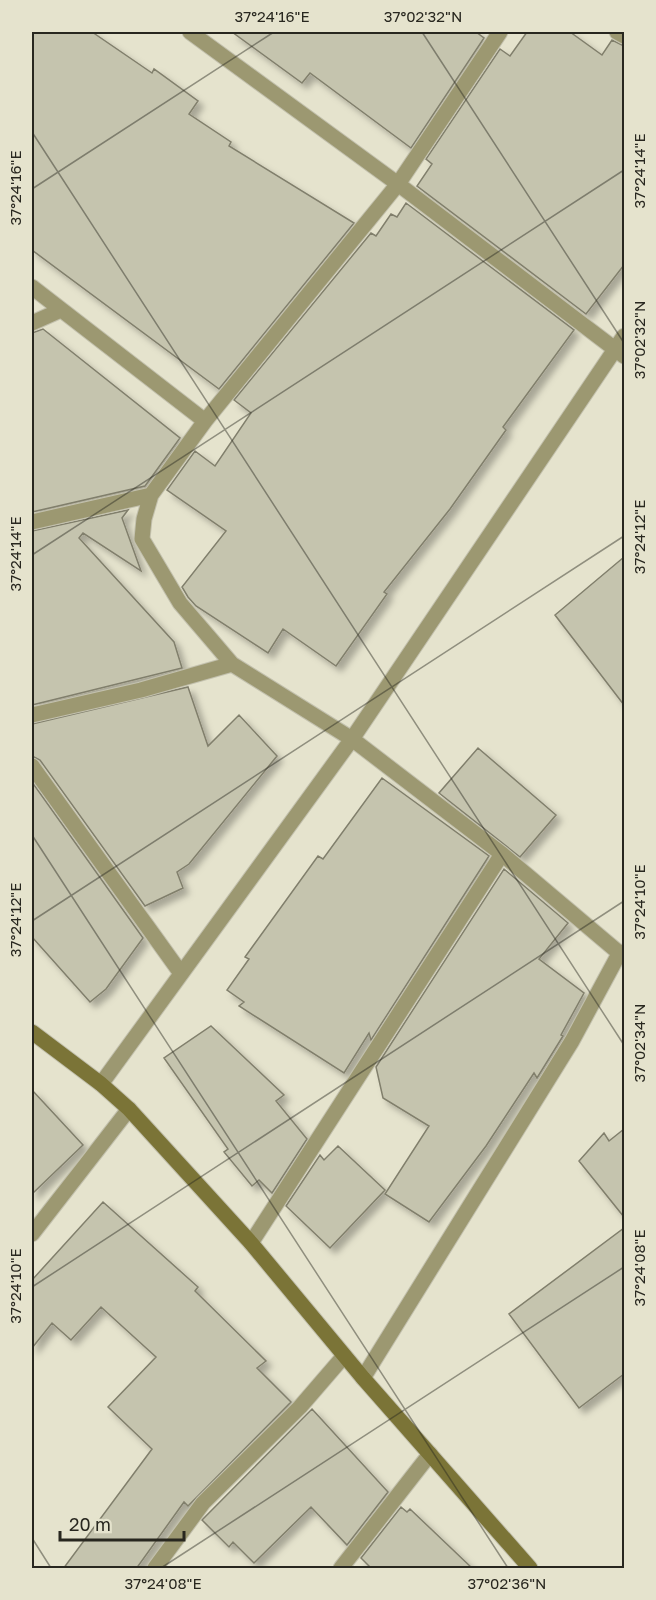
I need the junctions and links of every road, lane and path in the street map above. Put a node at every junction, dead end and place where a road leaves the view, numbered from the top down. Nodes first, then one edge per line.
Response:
1 (190, 32) edge
2 (500, 32) edge
3 (617, 32) edge
4 (624, 36) edge
5 (398, 184) junction
6 (32, 287) edge
7 (61, 310) junction
8 (32, 323) edge
9 (624, 336) edge
10 (620, 353) edge
11 (205, 421) junction
12 (151, 495) junction
13 (32, 522) edge
14 (232, 664) junction
15 (32, 715) edge
16 (352, 739) junction
17 (32, 766) edge
18 (502, 854) junction
19 (622, 955) edge
20 (180, 972) junction
21 (32, 1032) edge
22 (101, 1084) junction
23 (129, 1109) junction
24 (32, 1234) edge
25 (251, 1243) junction
26 (344, 1356) junction
27 (363, 1378) junction
28 (430, 1454) junction
29 (529, 1568) edge
30 (155, 1569) edge
31 (341, 1569) edge

1 - 5 street
2 - 5 street
3 - 4 street
5 - 10 street
5 - 11 street
6 - 7 street
7 - 8 street
7 - 11 street
9 - 10 street
10 - 16 street
11 - 12 street
12 - 13 street
12 - 14 street
14 - 15 street
14 - 16 street
16 - 18 street
16 - 20 street
17 - 20 street
18 - 19 street
18 - 25 street
19 - 27 street
20 - 22 street
21 - 22 main road
22 - 23 main road
23 - 24 street
23 - 25 main road
25 - 26 main road
26 - 27 main road
26 - 30 street
27 - 28 main road
28 - 29 main road
28 - 31 street

